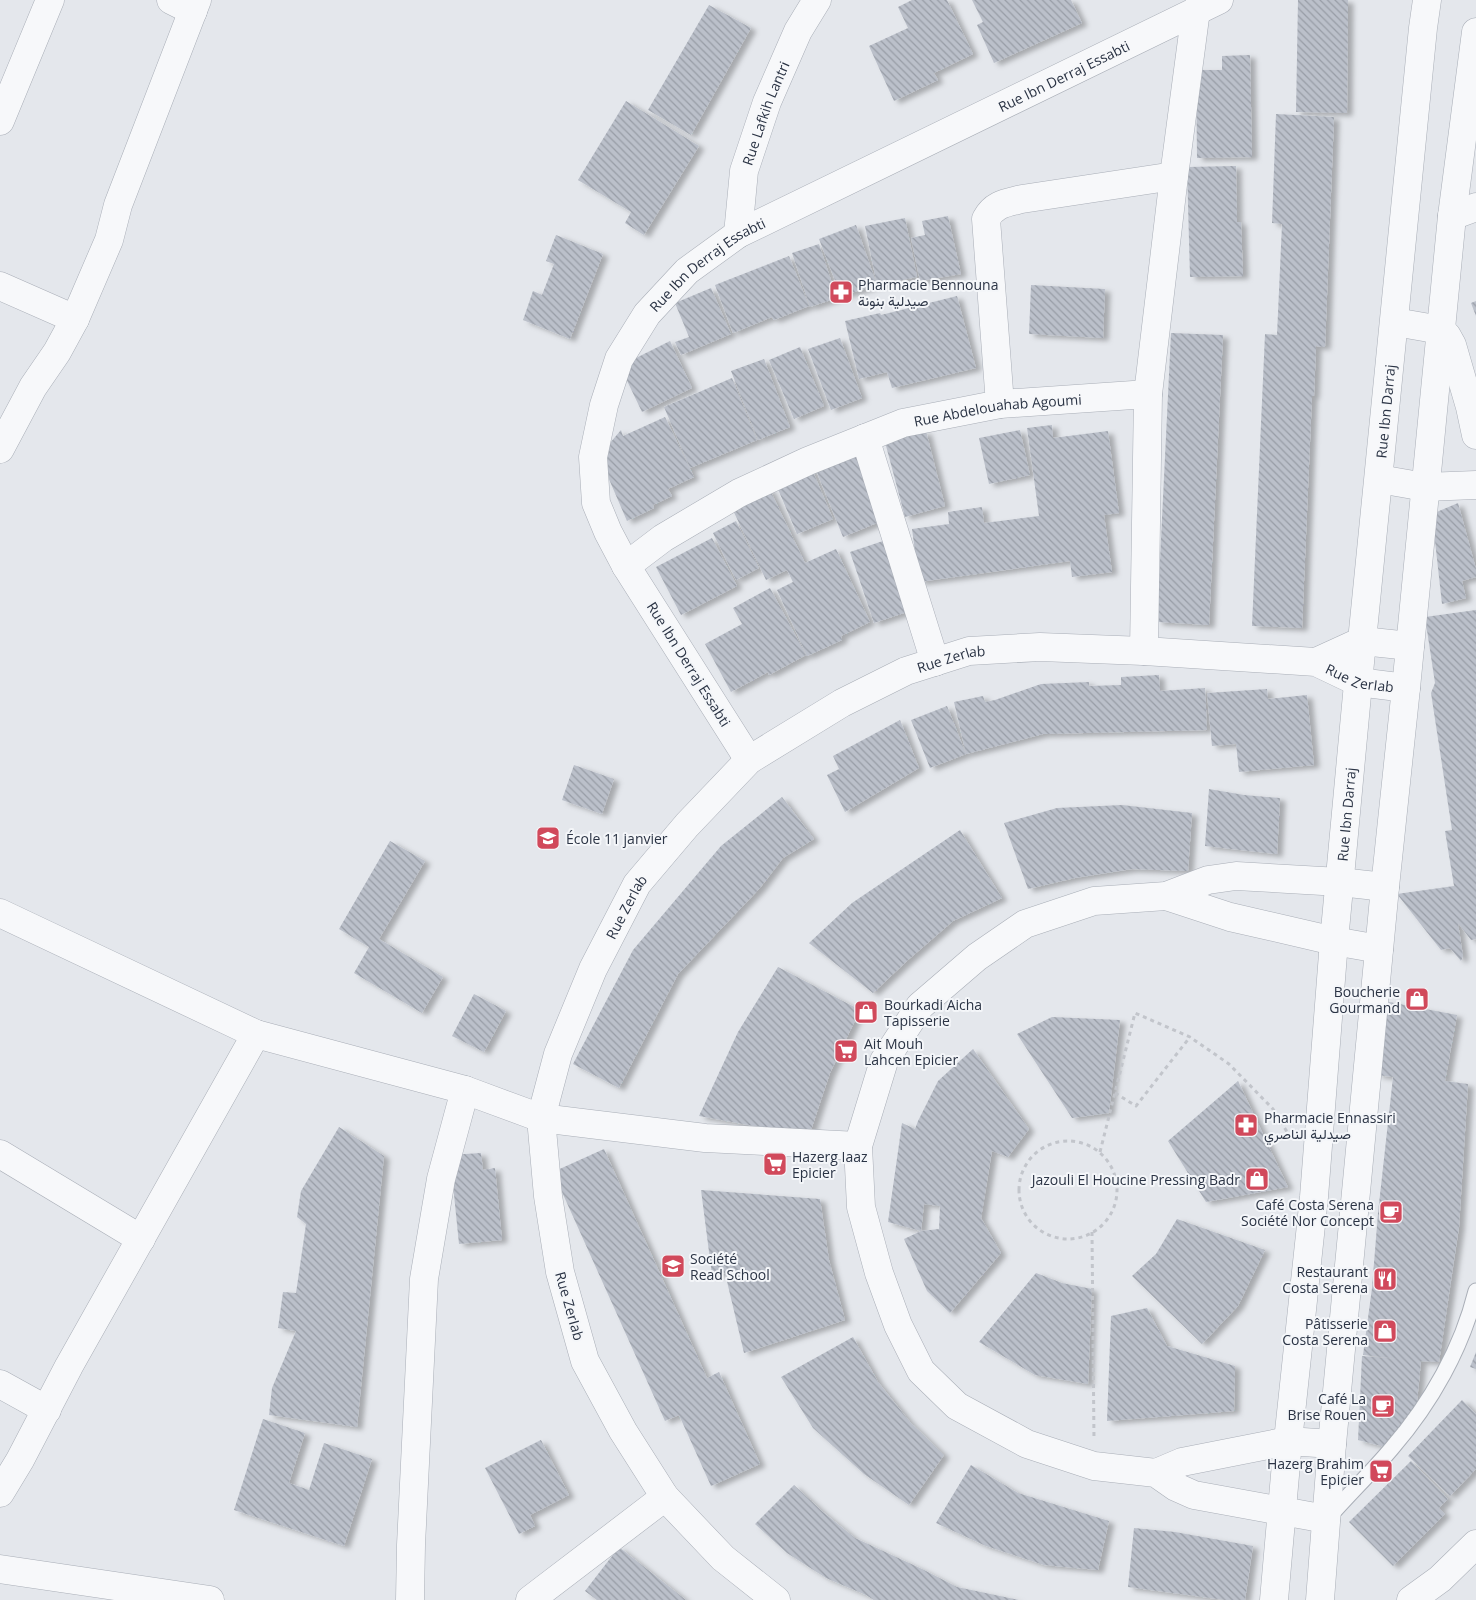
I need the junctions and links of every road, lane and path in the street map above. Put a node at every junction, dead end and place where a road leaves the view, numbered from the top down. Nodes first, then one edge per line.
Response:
1 (50, 0) edge
2 (817, 0) edge
3 (1427, 0) edge
4 (187, 4) edge
5 (1207, 5) edge
6 (1476, 32) edge
7 (0, 121) edge
8 (1174, 176) junction
9 (1464, 211) edge
10 (738, 234) junction
11 (0, 286) edge
12 (75, 319) junction
13 (1395, 322) junction
14 (1441, 330) junction
15 (1148, 394) junction
16 (1000, 404) junction
17 (1473, 406) edge
18 (10, 408) edge
19 (1476, 435) edge
20 (865, 438) junction
21 (0, 449) edge
22 (1379, 478) junction
23 (1476, 485) edge
24 (1425, 487) junction
25 (626, 566) junction
26 (1362, 641) junction
27 (1410, 646) junction
28 (1144, 651) junction
29 (934, 662) junction
30 (1316, 662) junction
31 (1358, 682) junction
32 (1406, 688) junction
33 (749, 760) junction
34 (1340, 882) junction
35 (1385, 887) junction
36 (1166, 896) junction
37 (0, 913) edge
38 (1334, 941) junction
39 (1379, 949) junction
40 (256, 1034) junction
41 (1190, 1037) junction
42 (465, 1090) junction
43 (1115, 1093) junction
44 (541, 1118) junction
45 (1292, 1141) dead end
46 (858, 1146) junction
47 (1100, 1152) junction
48 (0, 1154) edge
49 (1092, 1232) junction
50 (141, 1239) junction
51 (1476, 1291) edge
52 (0, 1384) edge
53 (47, 1410) junction
54 (1288, 1441) junction
55 (1332, 1444) junction
56 (1094, 1466) junction
57 (1156, 1473) junction
58 (0, 1492) edge
59 (665, 1497) junction
60 (1283, 1511) junction
61 (1326, 1519) junction
62 (1476, 1544) edge
63 (0, 1569) edge
64 (210, 1600) edge
65 (410, 1600) edge
66 (530, 1600) edge
67 (776, 1600) edge
68 (1274, 1600) edge
69 (1320, 1600) edge
70 (1411, 1600) edge

1 - 7 street
2 - 10 street, Rue Lafkih Lantri
3 - 13 street, Rue Ibn Darraj
4 - 12 street
5 - 8 street
5 - 10 street, Rue Ibn Derraj Essabti
6 - 9 street
8 - 15 street
8 - 16 street
9 - 14 street
10 - 25 street, Rue Ibn Derraj Essabti
11 - 12 street
12 - 18 street
13 - 14 street
13 - 22 street, Rue Ibn Darraj
14 - 17 street
14 - 24 street
15 - 16 street, Rue Abdelouahab Agoumi
15 - 28 street
16 - 20 street, Rue Abdelouahab Agoumi
17 - 19 street
18 - 21 street
20 - 25 street, Rue Abdelouahab Agoumi
20 - 29 street
22 - 24 street
22 - 26 street, Rue Ibn Darraj
23 - 24 street
24 - 27 street
25 - 33 street, Rue Ibn Derraj Essabti
26 - 27 street
26 - 30 street, Rue ZerIab
26 - 31 street, Rue Ibn Darraj
27 - 32 street
28 - 29 street, Rue ZerIab
28 - 30 street, Rue ZerIab
29 - 33 street, Rue ZerIab
30 - 31 street, Rue ZerIab
31 - 32 street, Rue ZerIab
31 - 34 street, Rue Ibn Darraj
32 - 35 street
33 - 44 street, Rue ZerIab
34 - 35 street
34 - 36 street
34 - 38 street, Rue Ibn Darraj
35 - 39 street
36 - 38 street
36 - 46 street
37 - 40 street
38 - 39 street
38 - 54 street, Rue Ibn Darraj
39 - 55 street
40 - 42 street
40 - 50 street
41 - 43 path
41 - 43 path
41 - 45 path
42 - 44 street
42 - 65 street
43 - 47 path
44 - 46 street
44 - 59 street, Rue ZerIab
46 - 56 street
47 - 49 path
47 - 49 path
48 - 50 street
49 - 56 path
50 - 53 street
51 - 61 lane
52 - 53 street
53 - 58 street
54 - 55 street
54 - 57 street
54 - 60 street, Rue Ibn Darraj
55 - 61 street
56 - 57 street
57 - 60 street
59 - 66 street
59 - 67 street, Rue ZerIab
60 - 61 street
60 - 68 street, Rue Ibn Darraj
61 - 69 street
62 - 70 street
63 - 64 street

